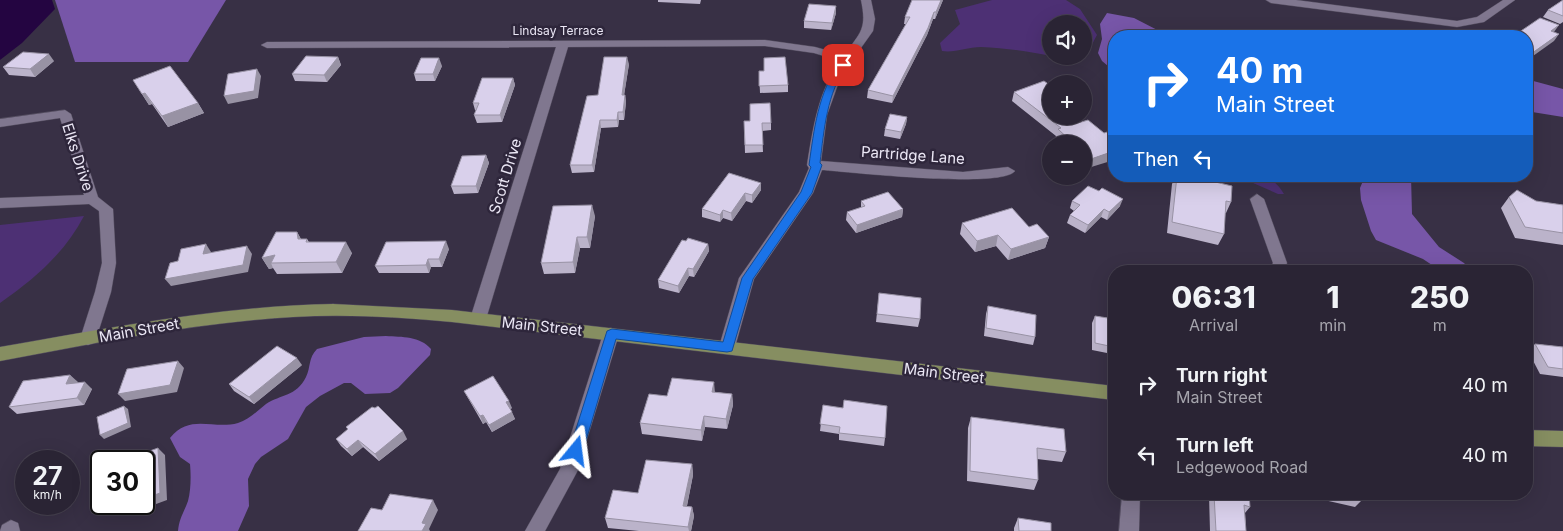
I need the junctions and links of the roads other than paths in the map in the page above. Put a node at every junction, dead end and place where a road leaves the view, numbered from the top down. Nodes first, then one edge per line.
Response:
1 (866, 0) edge
2 (1271, 0) edge
3 (1510, 0) edge
4 (563, 44) junction
5 (267, 45) dead end
6 (847, 60) junction
7 (0, 123) edge
8 (817, 165) junction
9 (1008, 171) dead end
10 (92, 199) junction
11 (1257, 199) dead end
12 (0, 203) edge
13 (1279, 265) edge
14 (478, 319) junction
15 (612, 334) junction
16 (88, 339) junction
17 (727, 347) junction
18 (0, 354) edge
19 (1108, 392) edge
20 (1533, 438) edge
21 (1563, 439) edge
22 (1131, 500) edge
23 (535, 531) edge
24 (1129, 531) edge

1 - 6 street
2 - 3 street
4 - 5 street, Lindsay Terrace
4 - 6 street, Lindsay Terrace
4 - 14 street, Scott Drive
6 - 8 street
7 - 10 street, Elks Drive
8 - 9 street, Partridge Lane
8 - 17 street
10 - 12 street
10 - 16 street, Elks Drive
11 - 13 street
14 - 15 main road, Main Street
14 - 16 main road, Main Street
15 - 17 main road, Main Street
15 - 23 street
16 - 18 main road, Main Street
17 - 19 main road, Main Street
20 - 21 main road
22 - 24 street

